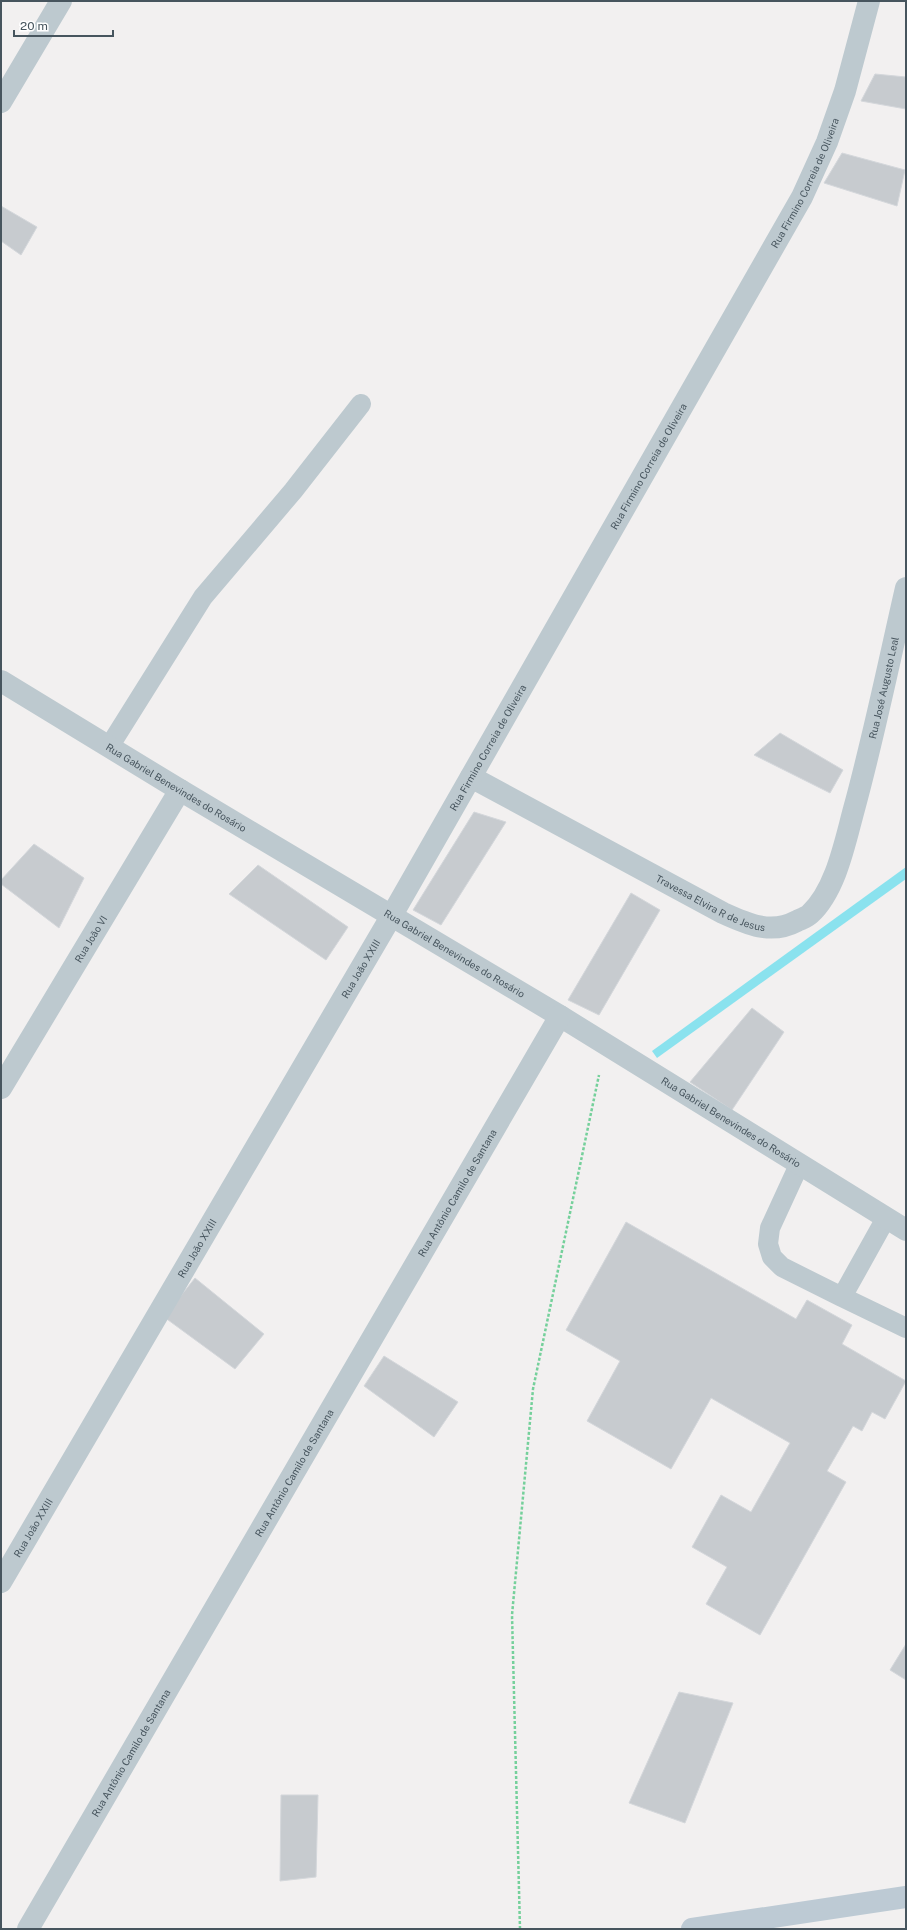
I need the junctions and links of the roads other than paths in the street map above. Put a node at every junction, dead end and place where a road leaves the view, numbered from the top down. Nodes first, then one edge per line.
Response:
1 (61, 1) edge
2 (869, 1) edge
3 (1, 102) edge
4 (361, 404) dead end
5 (906, 588) edge
6 (1, 681) edge
7 (110, 747) junction
8 (866, 765) joint
9 (471, 778) junction
10 (180, 790) junction
11 (392, 915) junction
12 (560, 1016) junction
13 (1, 1088) edge
14 (799, 1165) junction
15 (886, 1218) junction
16 (906, 1230) edge
17 (842, 1297) junction
18 (906, 1328) edge
19 (1, 1582) edge
20 (906, 1897) edge
21 (28, 1929) edge
22 (692, 1929) edge

1 - 3 street
2 - 9 street, Rua Firmino Correia de Oliveira
4 - 7 lane
5 - 8 street, Rua José Augusto Leal
6 - 7 street, Rua Gabriel Benevindes do Rosário
7 - 10 street, Rua Gabriel Benevindes do Rosário
8 - 9 street, Travessa Elvira R de Jesus
9 - 11 street, Rua Firmino Correia de Oliveira
10 - 11 street, Rua Gabriel Benevindes do Rosário
10 - 13 street, Rua João VI
11 - 12 street, Rua Gabriel Benevindes do Rosário
11 - 19 street, Rua João XXIII
12 - 14 street, Rua Gabriel Benevindes do Rosário
12 - 21 street, Rua Antônio Camilo de Santana
14 - 15 street, Rua Gabriel Benevindes do Rosário
14 - 17 lane
15 - 16 street, Rua Gabriel Benevindes do Rosário
15 - 17 lane
17 - 18 lane
20 - 22 main road

